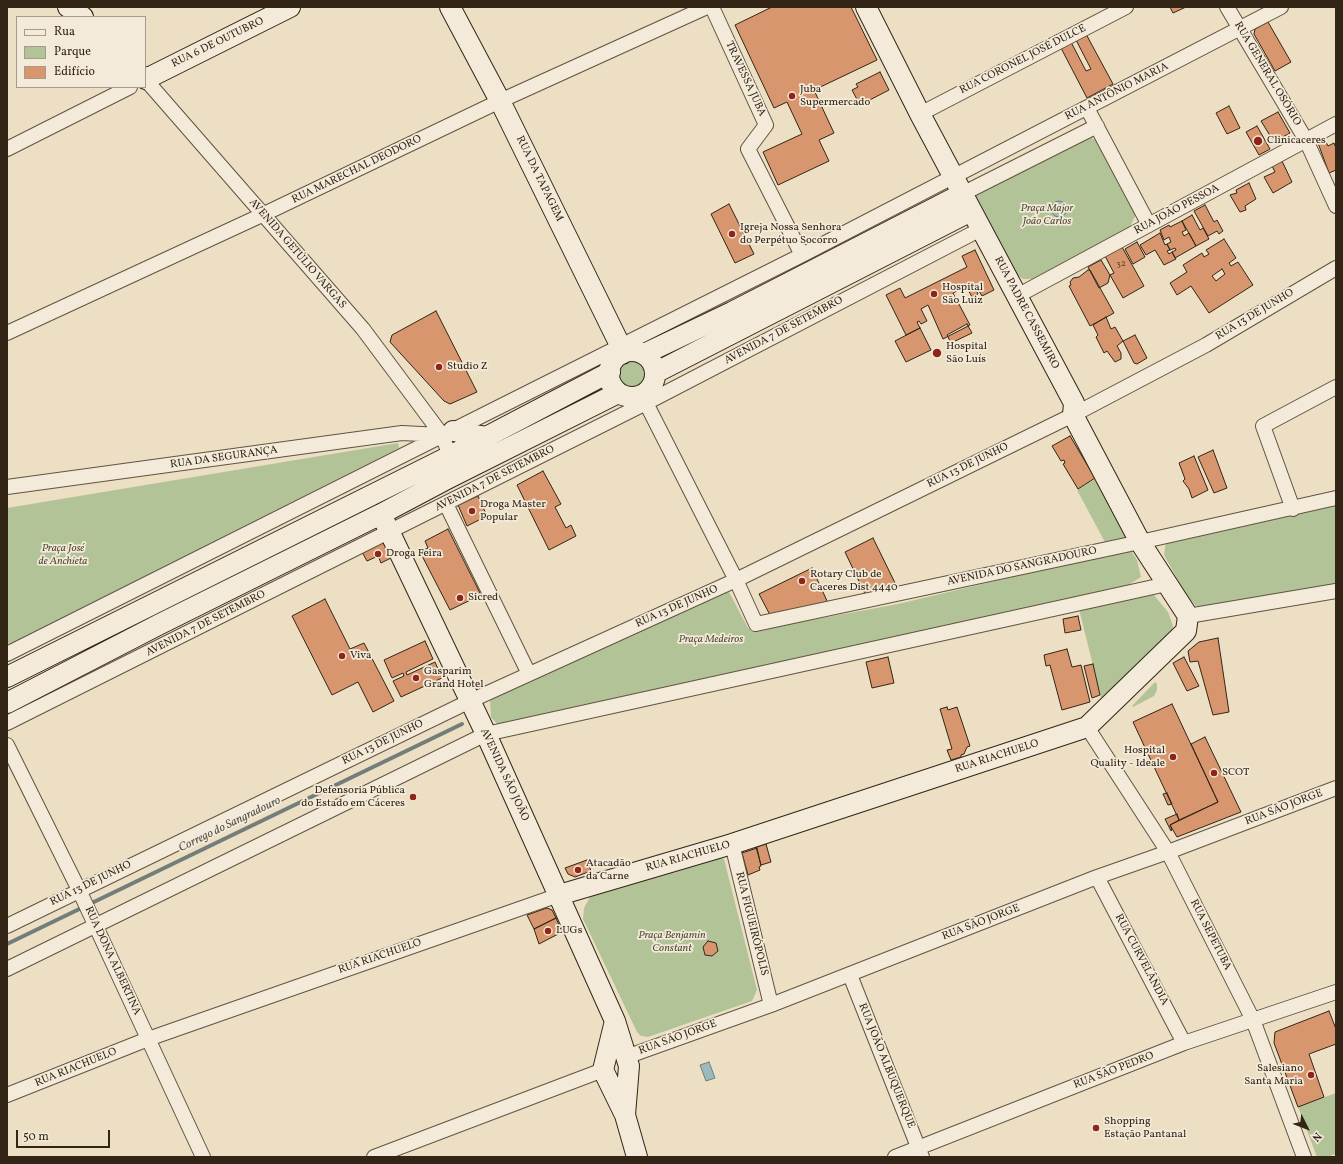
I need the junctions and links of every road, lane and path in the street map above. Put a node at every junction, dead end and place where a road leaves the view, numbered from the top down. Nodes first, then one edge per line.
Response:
1 (68, 7) edge
2 (290, 7) edge
3 (450, 7) edge
4 (707, 7) edge
5 (712, 7) edge
6 (866, 7) edge
7 (1126, 7) edge
8 (1227, 7) edge
9 (1281, 7) edge
10 (82, 16) edge
11 (1240, 28) junction
12 (146, 79) edge
13 (146, 85) edge
14 (127, 88) edge
15 (500, 101) junction
16 (1087, 108) junction
17 (920, 114) junction
18 (1336, 124) edge
19 (1097, 126) junction
20 (1306, 140) junction
21 (10, 143) edge
22 (962, 194) junction
23 (1336, 206) edge
24 (262, 215) junction
25 (1149, 225) junction
26 (981, 229) junction
27 (802, 254) junction
28 (1336, 268) edge
29 (1017, 296) junction
30 (7, 333) edge
31 (621, 349) junction
32 (644, 354) junction
33 (610, 372) junction
34 (655, 373) junction
35 (1336, 387) edge
36 (618, 393) junction
37 (643, 399) junction
38 (1073, 415) junction
39 (448, 433) junction
40 (487, 437) junction
41 (450, 456) junction
42 (447, 479) junction
43 (7, 487) edge
44 (1336, 498) edge
45 (446, 504) junction
46 (1293, 509) junction
47 (385, 523) junction
48 (1140, 542) junction
49 (736, 580) junction
50 (1167, 584) junction
51 (142, 586) junction
52 (1336, 591) edge
53 (151, 606) junction
54 (1188, 616) junction
55 (160, 624) junction
56 (170, 642) junction
57 (7, 654) edge
58 (529, 674) junction
59 (7, 677) edge
60 (8, 700) edge
61 (470, 701) junction
62 (7, 723) edge
63 (1087, 727) junction
64 (486, 734) junction
65 (7, 745) edge
66 (1336, 788) edge
67 (732, 844) junction
68 (1168, 852) junction
69 (1097, 878) junction
70 (79, 890) junction
71 (559, 895) junction
72 (95, 925) junction
73 (7, 926) edge
74 (7, 969) edge
75 (850, 975) junction
76 (1336, 992) edge
77 (771, 1005) junction
78 (1254, 1020) junction
79 (615, 1021) junction
80 (148, 1039) junction
81 (1184, 1044) junction
82 (627, 1065) junction
83 (605, 1068) junction
84 (7, 1095) edge
85 (625, 1115) junction
86 (921, 1153) edge
87 (203, 1157) edge
88 (374, 1157) edge
89 (638, 1157) edge
90 (895, 1157) edge
91 (1304, 1157) edge

1 - 10 main road
2 - 12 main road, RUA 6 DE OUTUBRO
3 - 15 main road, RUA DA TAPAGEM
4 - 15 street, RUA MARECHAL DEODORO
5 - 27 street, TRAVESSA JUBA
6 - 17 main road, RUA PADRE CASSEMIRO
7 - 17 street, RUA CORONEL JOSÉ DULCE
8 - 11 street, RUA GENERAL OSÓRIO
9 - 11 street, RUA ANTÔNIO MARIA
11 - 16 street, RUA ANTÔNIO MARIA
11 - 20 street, RUA GENERAL OSÓRIO
13 - 24 street, AVENIDA GETÚLIO VARGAS
14 - 21 street, RUA 6 DE OUTUBRO
15 - 24 street, RUA MARECHAL DEODORO
15 - 31 main road, RUA DA TAPAGEM
16 - 19 street
16 - 22 street, RUA ANTÔNIO MARIA
17 - 22 main road, RUA PADRE CASSEMIRO
18 - 20 street, RUA JOÃO PESSOA
19 - 22 street
19 - 25 street
20 - 23 street, RUA GENERAL OSÓRIO
20 - 25 street, RUA JOÃO PESSOA
22 - 26 main road, RUA PADRE CASSEMIRO
22 - 27 street
22 - 32 main road
22 - 34 main road, AVENIDA 7 DE SETEMBRO
24 - 30 street, RUA MARECHAL DEODORO
24 - 39 street, AVENIDA GETÚLIO VARGAS
25 - 29 street, RUA JOÃO PESSOA
26 - 29 main road, RUA PADRE CASSEMIRO
26 - 37 street, AVENIDA 7 DE SETEMBRO
27 - 31 street
28 - 38 street, RUA 13 DE JUNHO
29 - 38 main road, RUA PADRE CASSEMIRO
31 - 32 main road
31 - 33 main road
31 - 39 street
32 - 34 main road
33 - 36 main road
33 - 40 main road
34 - 37 main road
35 - 46 street
36 - 37 main road
36 - 42 main road, AVENIDA 7 DE SETEMBRO
37 - 45 street, AVENIDA 7 DE SETEMBRO
37 - 49 street
38 - 48 main road, RUA PADRE CASSEMIRO
38 - 49 street, RUA 13 DE JUNHO
39 - 40 main road
39 - 41 street, AVENIDA GETÚLIO VARGAS
39 - 43 street, RUA DA SEGURANÇA
39 - 51 street
40 - 41 main road
41 - 42 main road
41 - 53 main road
42 - 47 main road, AVENIDA 7 DE SETEMBRO
44 - 46 street, AVENIDA DO SANGRADOURO
45 - 47 street, AVENIDA 7 DE SETEMBRO
45 - 58 street
46 - 48 street, AVENIDA DO SANGRADOURO
47 - 55 main road, AVENIDA 7 DE SETEMBRO
47 - 56 street, AVENIDA 7 DE SETEMBRO
47 - 61 main road, AVENIDA SÃO JOÃO
48 - 49 street, AVENIDA DO SANGRADOURO
48 - 50 main road, RUA PADRE CASSEMIRO
49 - 58 street, RUA 13 DE JUNHO
50 - 54 main road, RUA PADRE CASSEMIRO
50 - 64 street
51 - 53 street
51 - 57 street
52 - 54 street
53 - 59 main road
54 - 63 main road, RUA RIACHUELO
55 - 56 street
55 - 60 main road, AVENIDA 7 DE SETEMBRO
56 - 62 street, AVENIDA 7 DE SETEMBRO
58 - 61 street, RUA 13 DE JUNHO
61 - 64 main road, AVENIDA SÃO JOÃO
61 - 70 street, RUA 13 DE JUNHO
63 - 67 main road, RUA RIACHUELO
63 - 68 street, RUA SEPETUBA
64 - 71 main road, AVENIDA SÃO JOÃO
64 - 72 street
65 - 70 street, RUA DONA ALBERTINA
66 - 68 street, RUA SÃO JORGE
67 - 71 main road, RUA RIACHUELO
67 - 77 street, RUA FIGUEIRÓPOLIS
68 - 69 street, RUA SÃO JORGE
68 - 78 street, RUA SEPETUBA
69 - 75 street, RUA SÃO JORGE
69 - 81 street, RUA CURVELÂNDIA
70 - 72 street, RUA DONA ALBERTINA
70 - 73 street, RUA 13 DE JUNHO
71 - 79 main road, AVENIDA SÃO JOÃO
71 - 80 street, RUA RIACHUELO
72 - 74 street
72 - 80 street, RUA DONA ALBERTINA
75 - 77 street, RUA SÃO JORGE
75 - 86 street, RUA JOÃO ALBUQUERQUE
76 - 78 street, RUA SÃO PEDRO
77 - 82 street, RUA SÃO JORGE
78 - 81 street, RUA SÃO PEDRO
78 - 91 street, RUA SEPETUBA
79 - 82 main road, AVENIDA SÃO JOÃO
79 - 83 main road
80 - 84 street, RUA RIACHUELO
80 - 87 street, RUA DONA ALBERTINA
81 - 86 street, RUA SÃO PEDRO
82 - 83 main road
82 - 85 main road, AVENIDA SÃO JOÃO
83 - 85 main road, AVENIDA SÃO JOÃO
83 - 88 street
85 - 89 main road, AVENIDA SÃO JOÃO
86 - 90 street, RUA SÃO PEDRO

